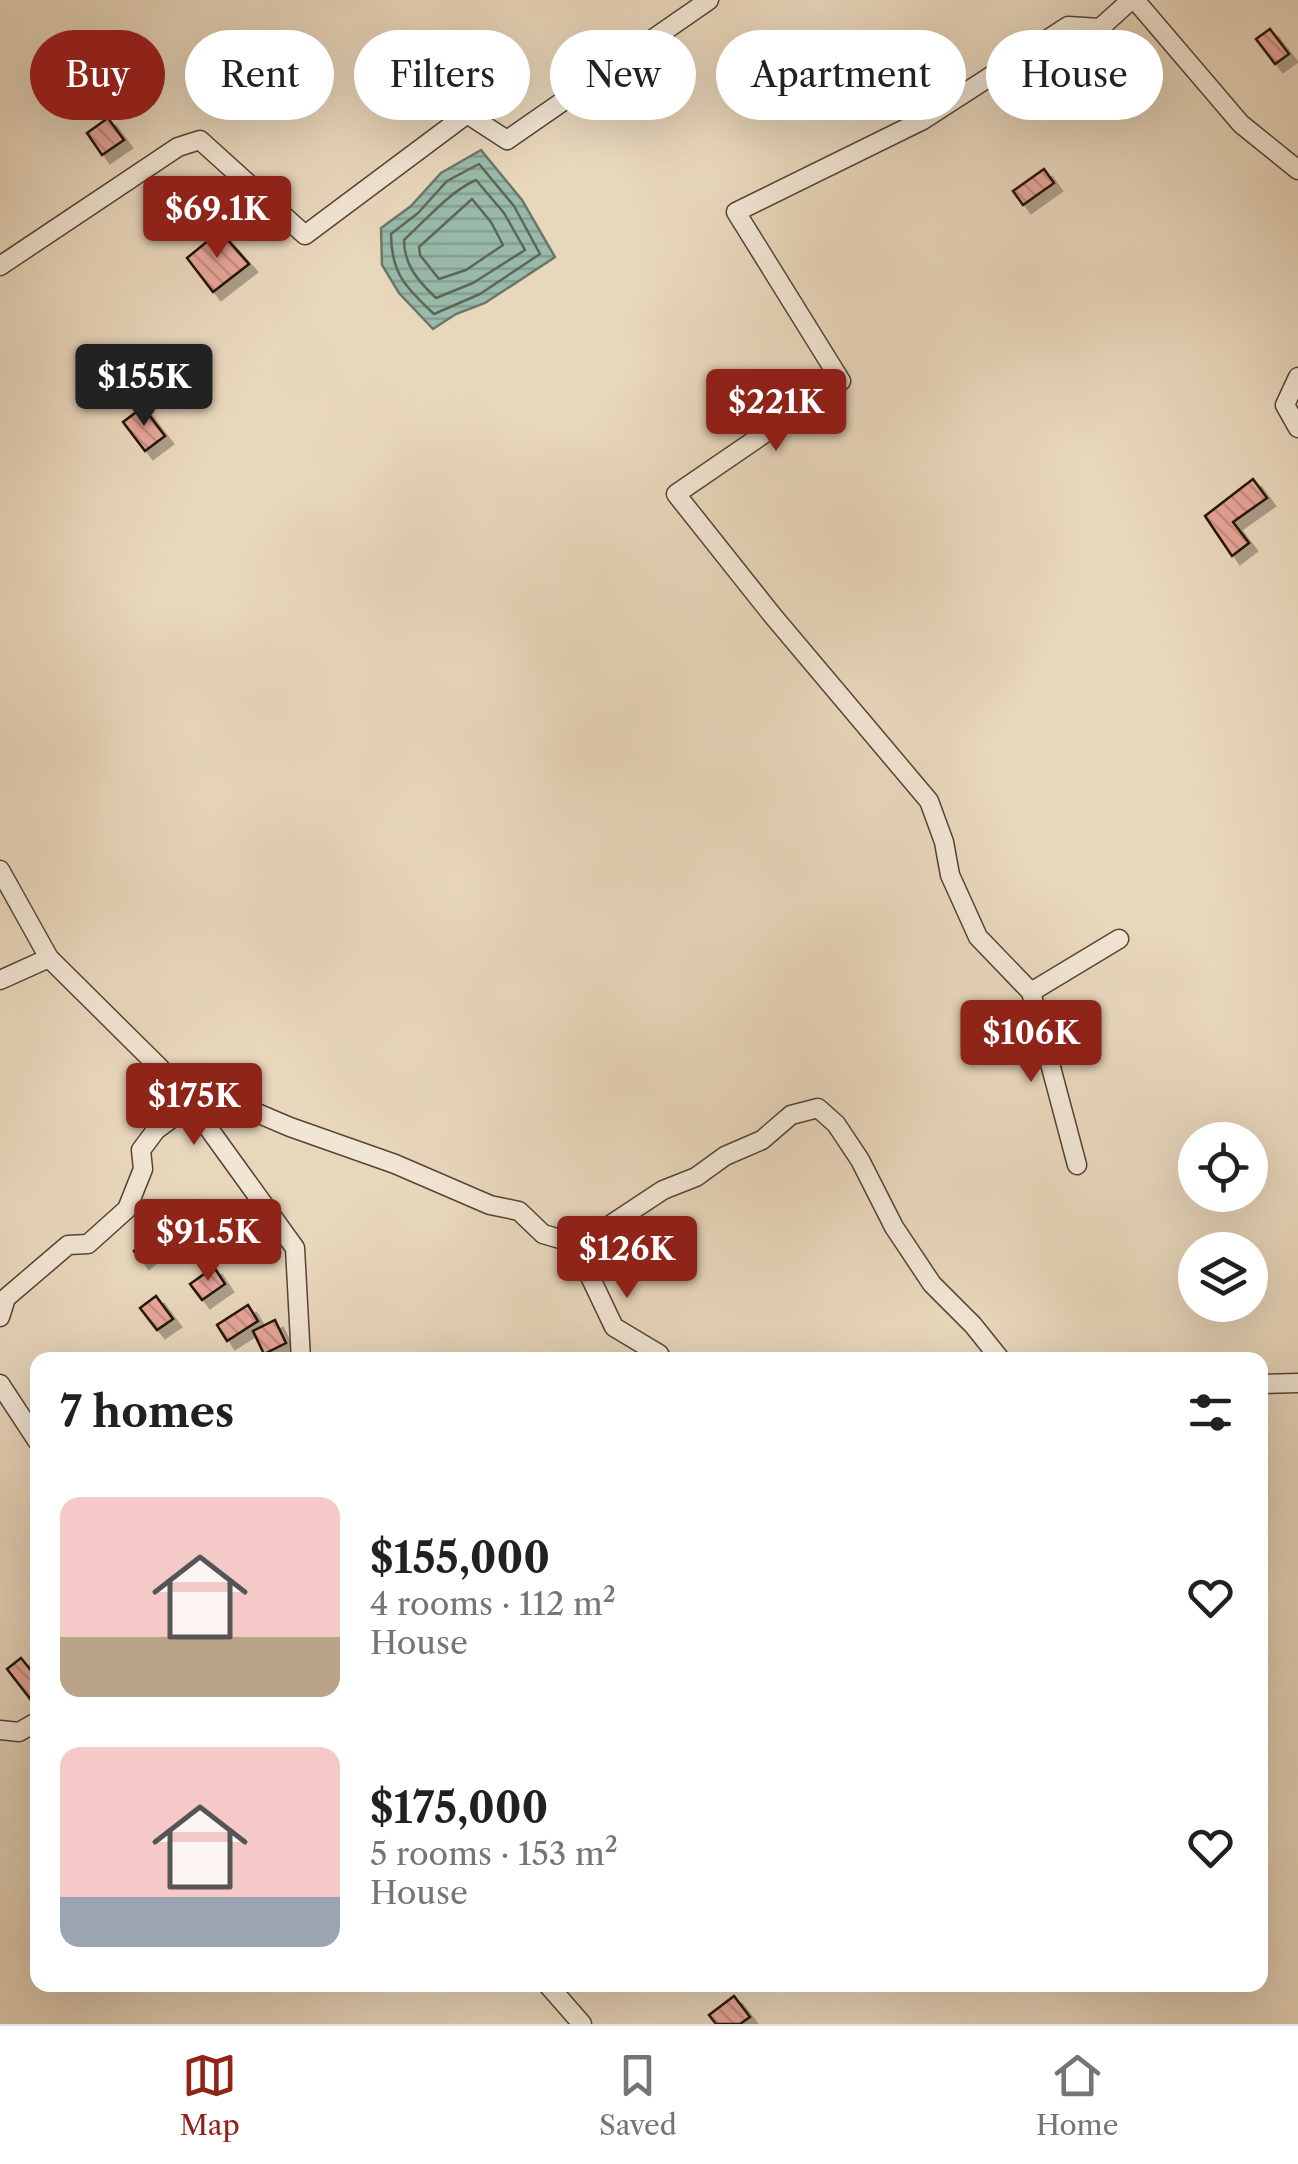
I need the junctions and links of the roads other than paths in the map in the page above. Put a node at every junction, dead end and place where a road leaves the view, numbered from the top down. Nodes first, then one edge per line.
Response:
1 (710, 0) edge
2 (1133, 0) edge
3 (1298, 170) edge
4 (0, 266) edge
5 (1298, 378) edge
6 (1298, 428) edge
7 (0, 870) edge
8 (1120, 939) dead end
9 (49, 958) junction
10 (0, 980) edge
11 (1031, 992) junction
12 (191, 1104) junction
13 (1077, 1165) dead end
14 (574, 1242) junction
15 (0, 1317) edge
16 (301, 1352) edge
17 (656, 1352) edge
18 (994, 1352) edge
19 (0, 1384) edge
20 (1268, 1384) edge
21 (1298, 1384) edge
22 (30, 1430) edge
23 (30, 1726) edge
24 (0, 1730) edge
25 (554, 1992) edge
26 (582, 2024) edge

1 - 4 street
2 - 3 street
2 - 11 street
5 - 6 street
7 - 9 street
8 - 11 street
9 - 10 street
9 - 12 street
11 - 13 street
12 - 14 street
12 - 15 street
12 - 16 street
14 - 17 street
14 - 18 street
19 - 22 street
20 - 21 street
23 - 24 street
25 - 26 street

